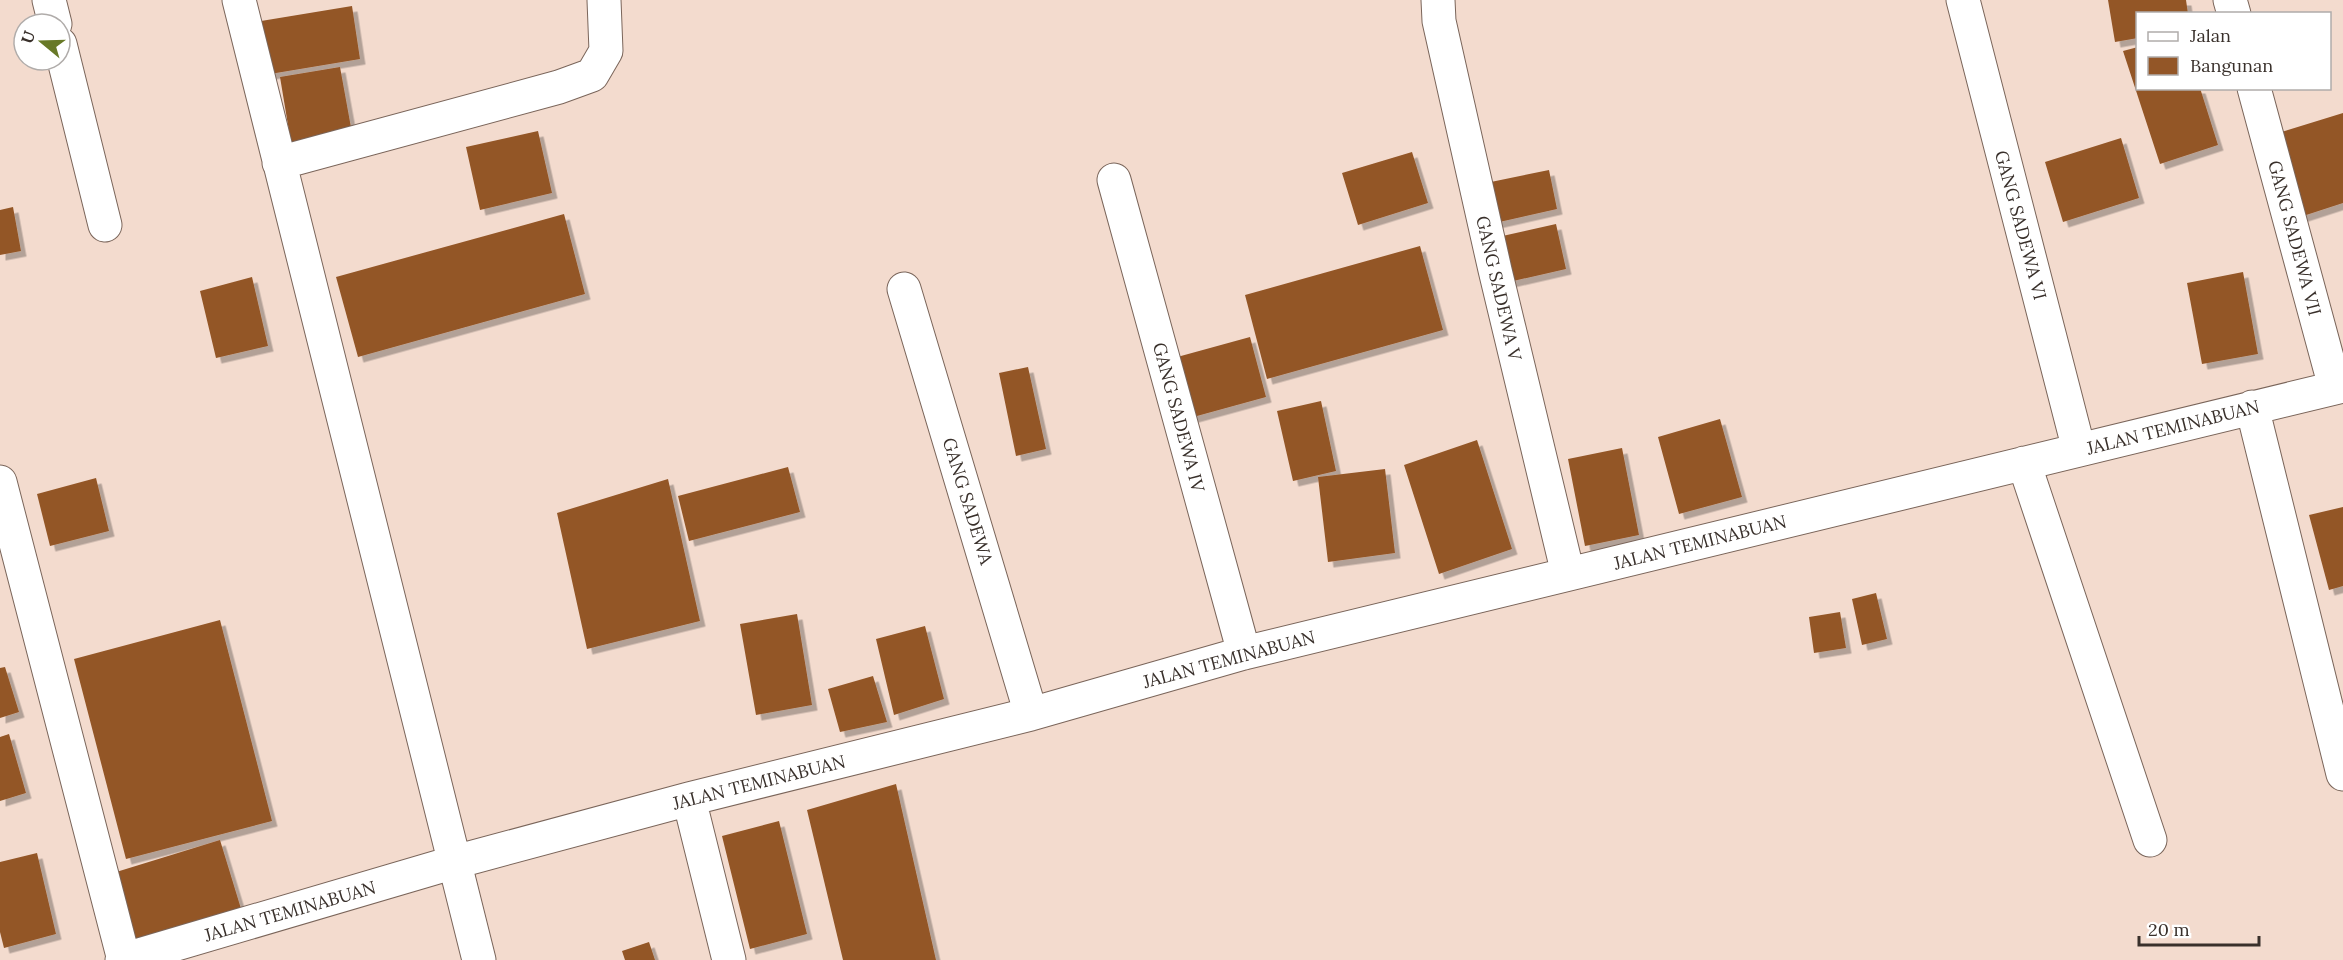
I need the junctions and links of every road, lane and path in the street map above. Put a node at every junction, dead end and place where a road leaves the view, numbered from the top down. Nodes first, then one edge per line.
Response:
1 (239, 0) edge
2 (604, 0) edge
3 (1438, 0) edge
4 (1963, 0) edge
5 (67, 72) edge
6 (2255, 90) edge
7 (279, 163) junction
8 (1114, 180) dead end
9 (105, 225) dead end
10 (904, 289) dead end
11 (2339, 386) edge
12 (2252, 407) junction
13 (2079, 450) junction
14 (2024, 463) junction
15 (0, 482) edge
16 (1568, 574) junction
17 (1244, 653) junction
18 (1031, 714) junction
19 (2342, 768) edge
20 (689, 799) junction
21 (2150, 840) dead end
22 (455, 862) junction
23 (123, 960) edge
24 (479, 960) edge
25 (729, 960) edge

1 - 7 street
2 - 7 street
3 - 16 street, GANG SADEWA V
4 - 13 street, GANG SADEWA VI
5 - 9 street
6 - 11 street, GANG SADEWA VII
7 - 22 street
8 - 17 street, GANG SADEWA IV
10 - 18 street, GANG SADEWA
11 - 12 street, JALAN TEMINABUAN
12 - 13 street, JALAN TEMINABUAN
12 - 19 street
13 - 14 street, JALAN TEMINABUAN
14 - 16 street, JALAN TEMINABUAN
14 - 21 street
15 - 23 street
16 - 17 street, JALAN TEMINABUAN
17 - 18 street, JALAN TEMINABUAN
18 - 20 street, JALAN TEMINABUAN
20 - 22 street, JALAN TEMINABUAN
20 - 25 street
22 - 23 street, JALAN TEMINABUAN
22 - 24 street

